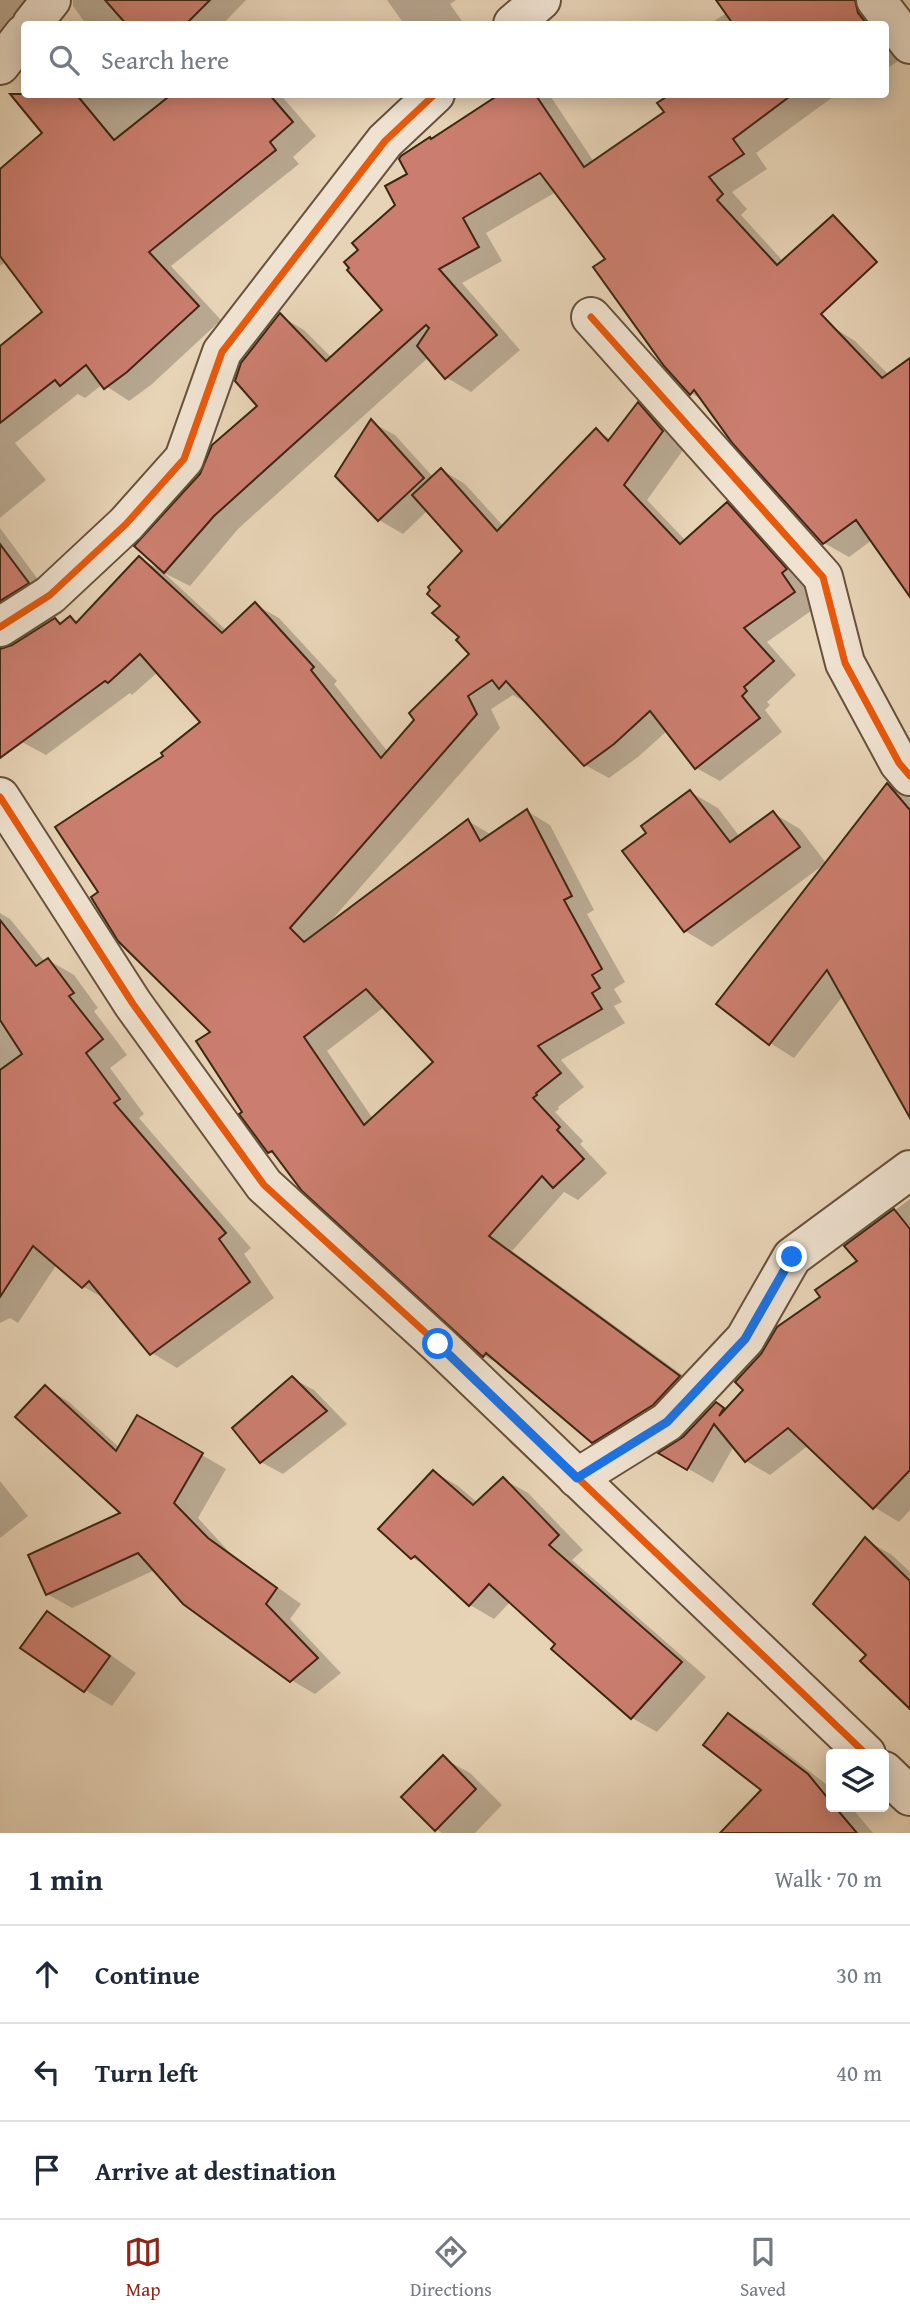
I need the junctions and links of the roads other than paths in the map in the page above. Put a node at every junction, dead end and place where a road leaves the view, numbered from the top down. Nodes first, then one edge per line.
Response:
1 (51, 0) edge
2 (541, 0) edge
3 (876, 0) edge
4 (34, 21) edge
5 (516, 21) edge
6 (21, 38) edge
7 (910, 44) edge
8 (0, 65) edge
9 (431, 98) edge
10 (591, 317) dead end
11 (0, 626) edge
12 (910, 776) edge
13 (5, 818) edge
14 (910, 1170) edge
15 (577, 1478) junction
16 (861, 1749) edge
17 (889, 1776) edge
18 (910, 1796) edge

1 - 4 street
2 - 5 street
3 - 7 street
6 - 8 street
9 - 11 street
10 - 12 street
13 - 15 street
14 - 15 street
15 - 16 street
17 - 18 street

